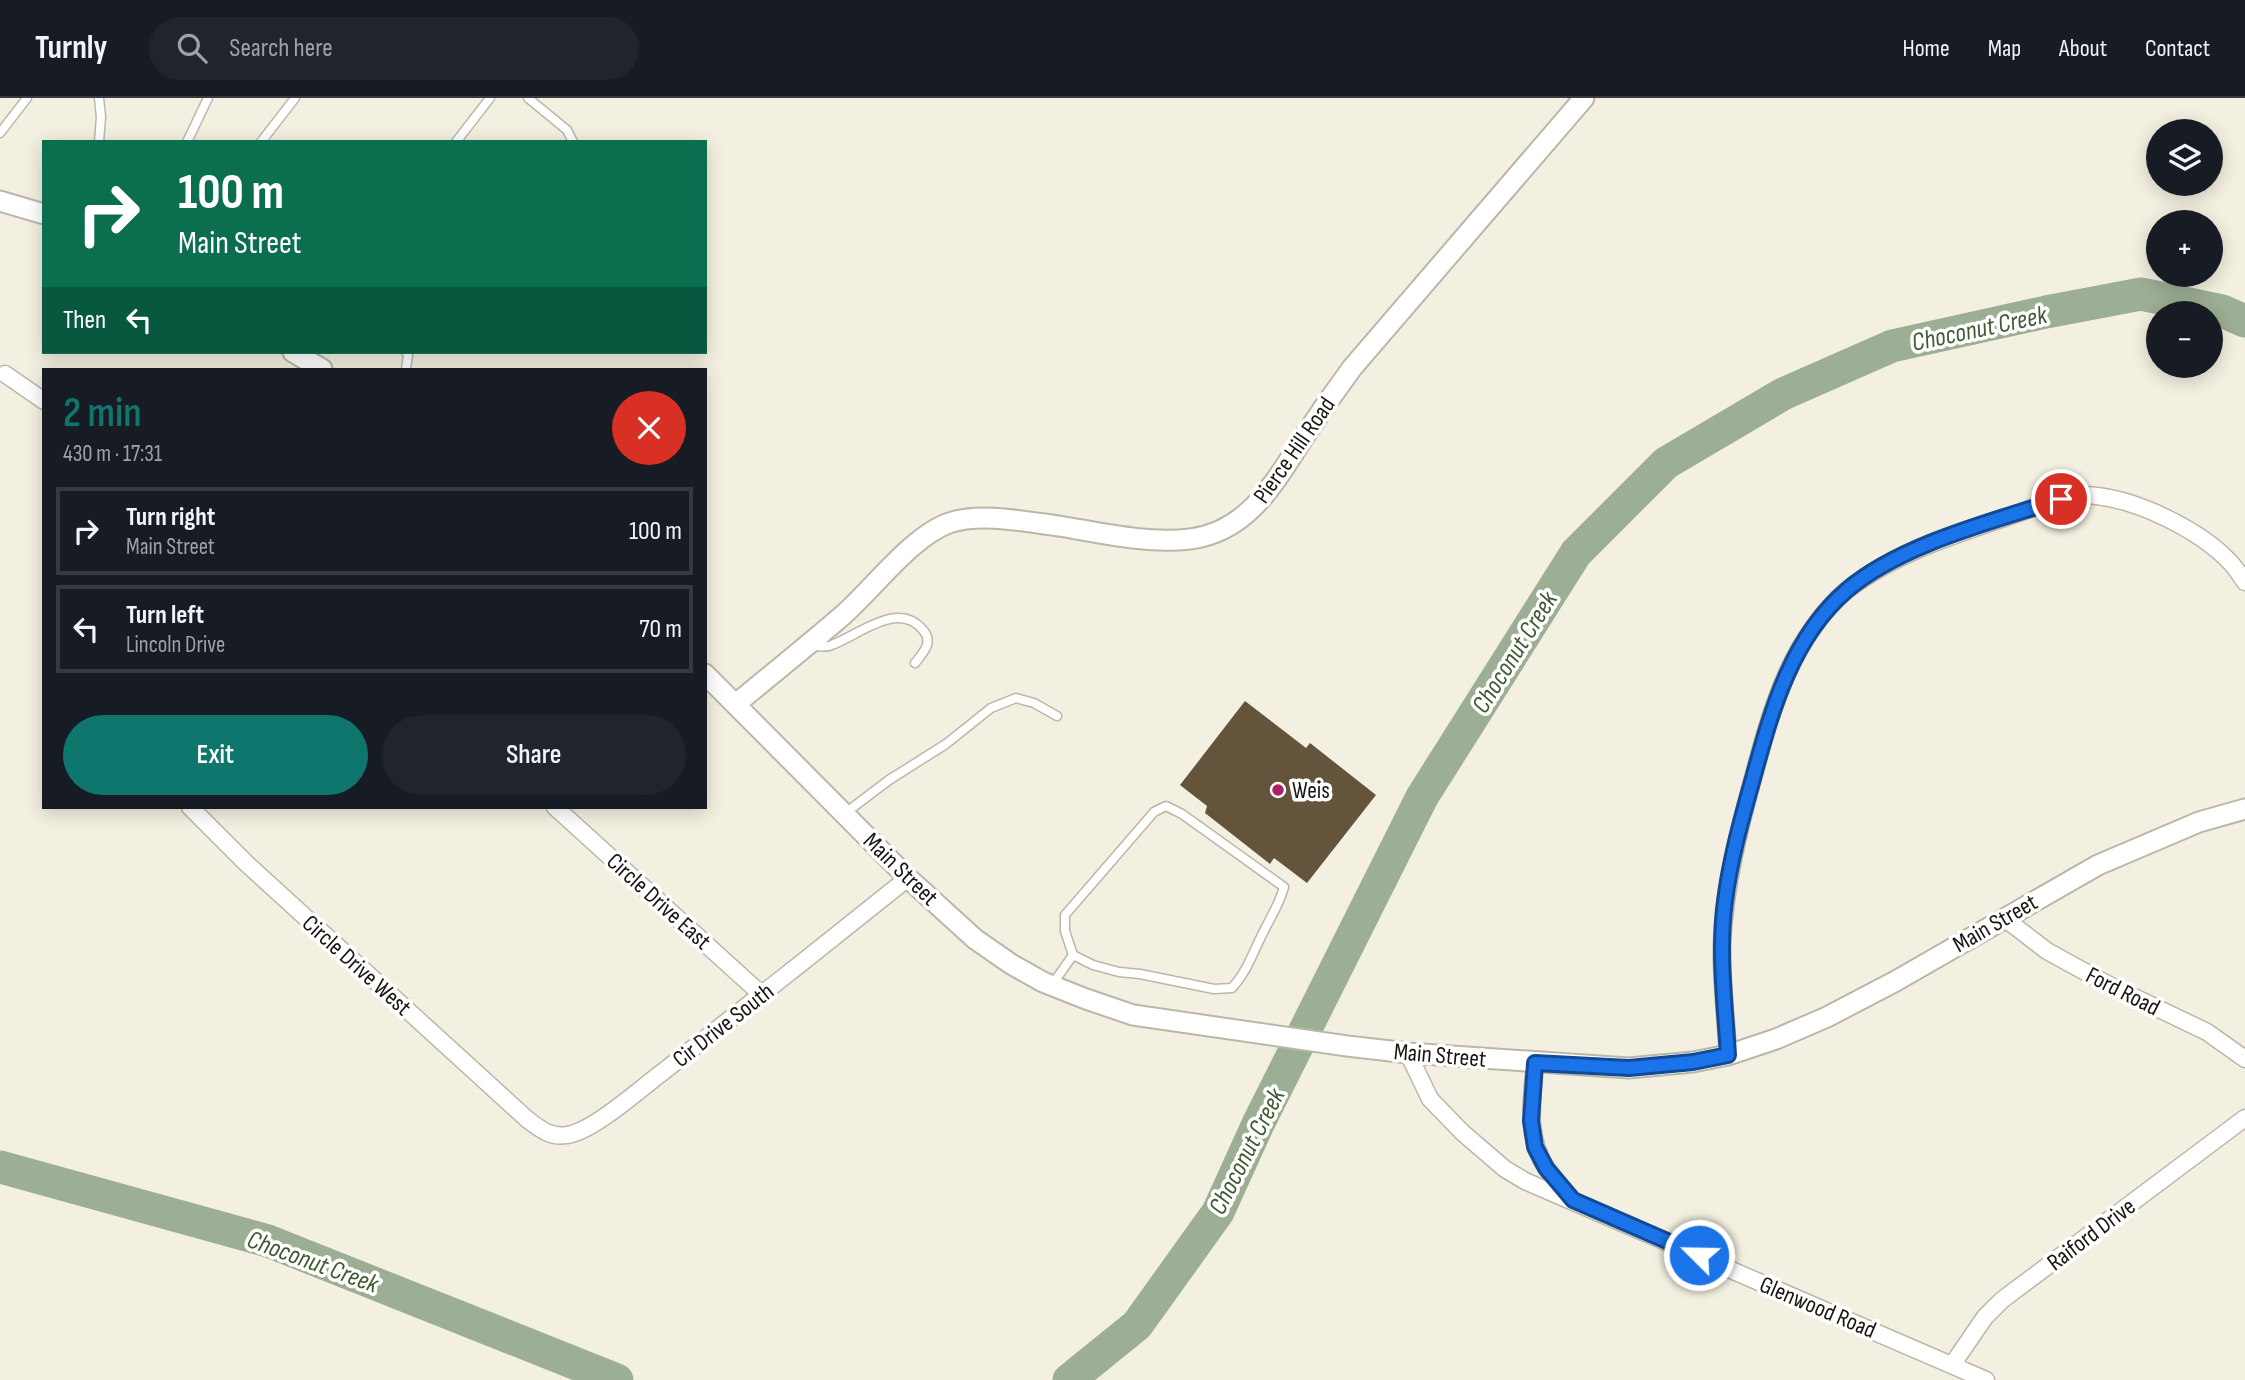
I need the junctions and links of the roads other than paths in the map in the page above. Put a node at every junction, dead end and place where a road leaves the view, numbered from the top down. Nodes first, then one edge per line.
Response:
1 (27, 98) edge
2 (99, 98) edge
3 (208, 98) edge
4 (295, 98) edge
5 (491, 98) edge
6 (528, 98) edge
7 (1584, 98) edge
8 (0, 133) edge
9 (99, 140) edge
10 (188, 140) edge
11 (263, 140) edge
12 (458, 140) edge
13 (572, 140) edge
14 (0, 201) edge
15 (42, 213) edge
16 (296, 354) edge
17 (320, 368) edge
18 (5, 373) dead end
19 (42, 400) edge
20 (2245, 582) edge
21 (807, 645) junction
22 (915, 663) dead end
23 (707, 676) edge
24 (736, 704) junction
25 (1058, 716) dead end
26 (192, 809) edge
27 (557, 809) edge
28 (2245, 809) edge
29 (845, 814) junction
30 (908, 878) junction
31 (2004, 918) junction
32 (1073, 955) junction
33 (1052, 985) junction
34 (762, 995) junction
35 (1408, 1053) junction
36 (1728, 1055) junction
37 (2245, 1059) edge
38 (1535, 1063) junction
39 (2245, 1118) edge
40 (528, 1120) joint
41 (1573, 1200) junction
42 (1952, 1365) junction
43 (1986, 1380) edge

1 - 8 lane
2 - 9 lane
3 - 10 lane
4 - 11 lane
5 - 12 lane
6 - 13 lane
7 - 21 street, Pierce Hill Road
14 - 15 street
16 - 17 street
18 - 19 street
20 - 36 street
21 - 22 lane
21 - 24 street, Pierce Hill Road
23 - 24 street, Main Street
24 - 29 street, Main Street
25 - 29 lane
26 - 40 street, Circle Drive West
27 - 34 street, Circle Drive East
28 - 31 street, Main Street
29 - 30 street, Main Street
30 - 33 street, Main Street
30 - 34 street, Cir Drive South
31 - 36 street, Main Street
31 - 37 street, Ford Road
32 - 32 lane
32 - 33 lane
33 - 35 street, Main Street
34 - 40 street, Cir Drive South
35 - 38 street, Main Street
35 - 41 street, Glenwood Road
36 - 38 street, Main Street
38 - 41 street, Glenwood Road
39 - 42 street, Raiford Drive
41 - 42 street, Glenwood Road
42 - 43 street, Glenwood Road

